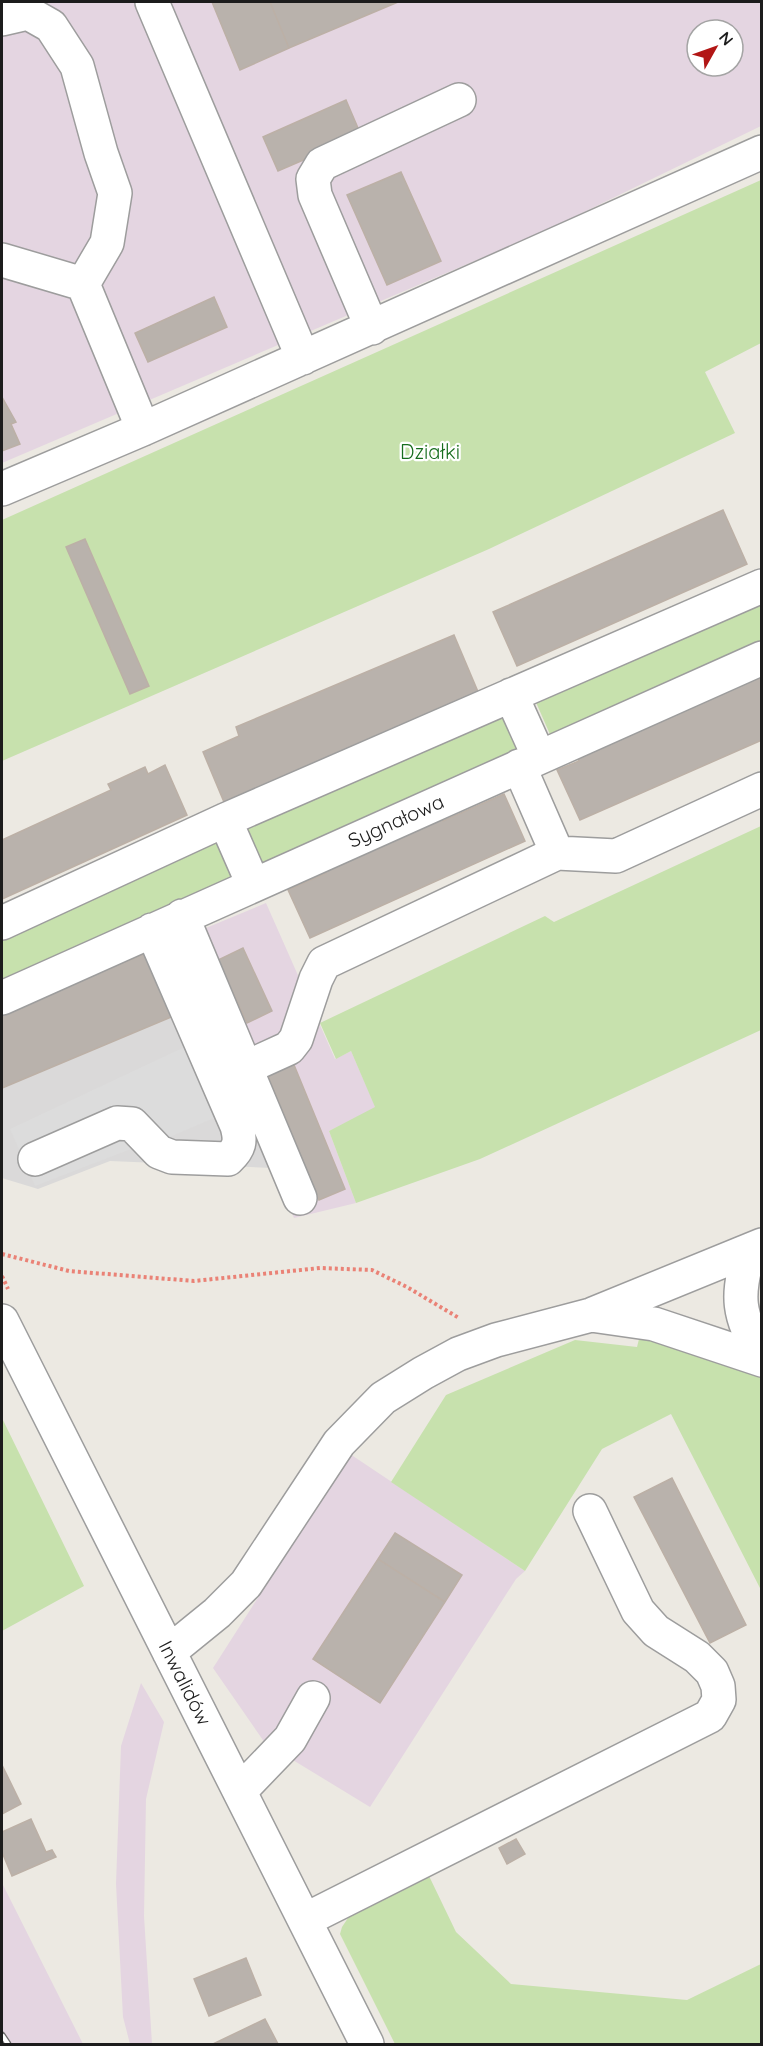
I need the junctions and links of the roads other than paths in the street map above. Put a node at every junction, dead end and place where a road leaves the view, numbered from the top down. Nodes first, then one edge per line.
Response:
1 (152, 2) edge
2 (2, 20) edge
3 (459, 100) dead end
4 (762, 152) edge
5 (2, 260) edge
6 (83, 284) junction
7 (372, 327) junction
8 (303, 358) junction
9 (143, 429) junction
10 (2, 489) edge
11 (762, 585) edge
12 (762, 658) edge
13 (511, 695) junction
14 (529, 762) junction
15 (762, 789) edge
16 (225, 820) junction
17 (557, 853) junction
18 (253, 885) junction
19 (182, 916) junction
20 (2, 923) edge
21 (152, 930) junction
22 (2, 998) edge
23 (245, 1068) junction
24 (34, 1159) dead end
25 (300, 1198) dead end
26 (756, 1247) edge
27 (591, 1315) junction
28 (2, 1321) edge
29 (762, 1358) edge
30 (590, 1511) dead end
31 (169, 1652) junction
32 (313, 1698) dead end
33 (240, 1791) junction
34 (304, 1920) junction
35 (367, 2044) edge

1 - 8 street
2 - 6 street
3 - 7 street
4 - 7 street
5 - 6 street
6 - 9 street
7 - 8 street
8 - 9 street
9 - 10 street
11 - 13 street
12 - 14 street, Sygnałowa
13 - 14 street
13 - 16 street
14 - 17 street
14 - 18 street, Sygnałowa
15 - 17 street
16 - 18 street
16 - 20 street
17 - 23 street
18 - 19 street, Sygnałowa
19 - 21 street, Sygnałowa
19 - 23 street
21 - 22 street, Sygnałowa
21 - 24 street
23 - 25 street
26 - 27 street
26 - 29 street
27 - 29 street
27 - 31 street
28 - 31 street, Inwalidów
30 - 34 street
31 - 33 street, Inwalidów
32 - 33 street
33 - 34 street, Inwalidów
34 - 35 street, Inwalidów

